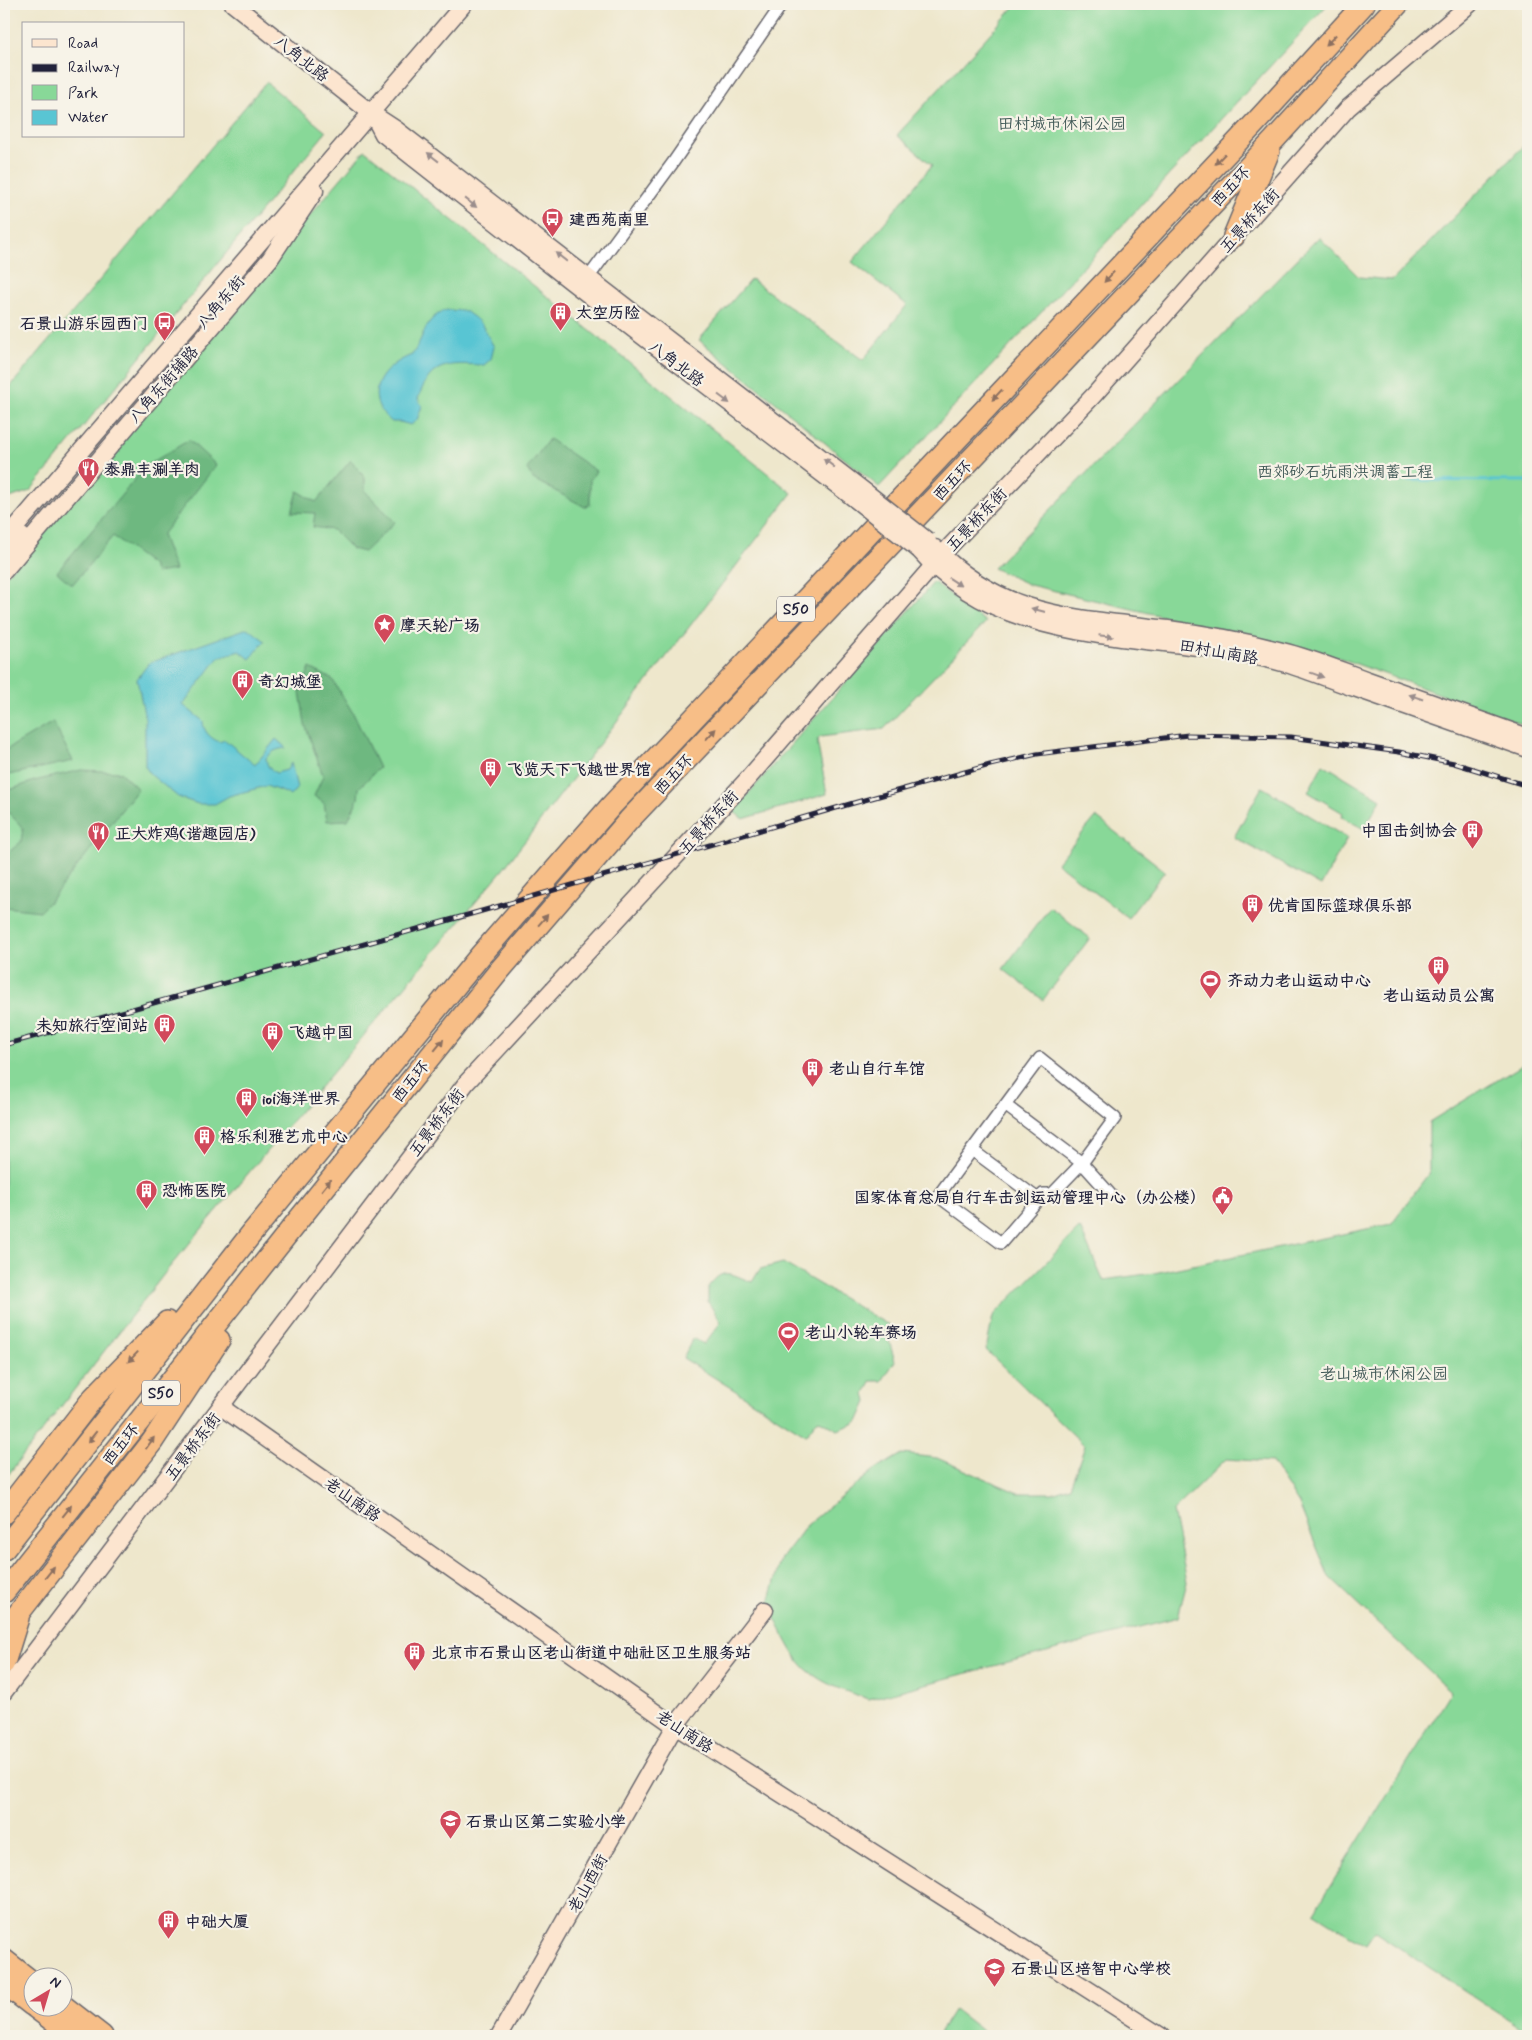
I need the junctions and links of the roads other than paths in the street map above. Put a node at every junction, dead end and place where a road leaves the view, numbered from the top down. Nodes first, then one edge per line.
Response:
1 (232, 4) edge
2 (464, 4) edge
3 (782, 4) edge
4 (1364, 4) edge
5 (1470, 4) edge
6 (1397, 5) edge
7 (371, 113) junction
8 (1274, 140) junction
9 (1234, 236) junction
10 (588, 278) junction
11 (862, 497) junction
12 (13, 537) edge
13 (924, 545) joint
14 (4, 556) edge
15 (938, 561) junction
16 (4, 572) edge
17 (1528, 737) edge
18 (1528, 749) edge
19 (1006, 1105) junction
20 (972, 1150) junction
21 (1082, 1163) junction
22 (1110, 1194) dead end
23 (1038, 1200) junction
24 (296, 1223) junction
25 (252, 1233) junction
26 (221, 1407) junction
27 (4, 1513) edge
28 (5, 1548) edge
29 (4, 1592) edge
30 (20, 1610) junction
31 (765, 1610) dead end
32 (4, 1632) edge
33 (4, 1664) edge
34 (4, 1692) edge
35 (676, 1726) junction
36 (4, 1960) edge
37 (22, 1974) edge
38 (4, 1983) edge
39 (22, 1997) edge
40 (72, 2014) edge
41 (49, 2018) edge
42 (73, 2036) edge
43 (102, 2036) edge
44 (499, 2036) edge
45 (1161, 2036) edge

1 - 7 main road, 八角北路
2 - 7 main road, 八角东街
3 - 10 street
4 -> 25 highway, 西五环 / S50
5 - 9 main road, 五景桥东街
6 - 8 highway, 西五环 / S50
10 -> 7 main road, 八角北路
7 -> 11 main road, 八角北路
7 - 12 main road, 八角东街
7 - 12 main road, 八角东街
8 - 9 highway
24 -> 8 highway, 西五环 / S50
9 - 15 main road, 五景桥东街
11 -> 10 main road, 八角北路
11 - 13 main road, 八角北路, bridge
12 - 14 main road, 八角东街
12 - 16 main road
13 - 15 main road, 田村山南路
17 -> 15 main road, 田村山南路
15 -> 18 main road, 田村山南路
15 - 26 main road, 五景桥东街
19 - 20 street
19 - 21 street
19 - 21 street
20 - 23 street
20 - 23 street
21 - 22 street
21 - 23 street
29 -> 24 highway, 西五环 / S50
30 -> 24 highway
25 -> 27 highway
25 -> 28 highway, 西五环 / S50
26 - 34 main road, 五景桥东街
26 - 35 main road, 老山南路
30 - 32 highway
30 - 33 highway
31 - 35 main road, 老山西街
35 - 44 main road, 老山西街
35 - 45 main road, 老山南路
36 - 37 highway
38 - 39 highway
40 - 43 highway
41 - 42 highway

